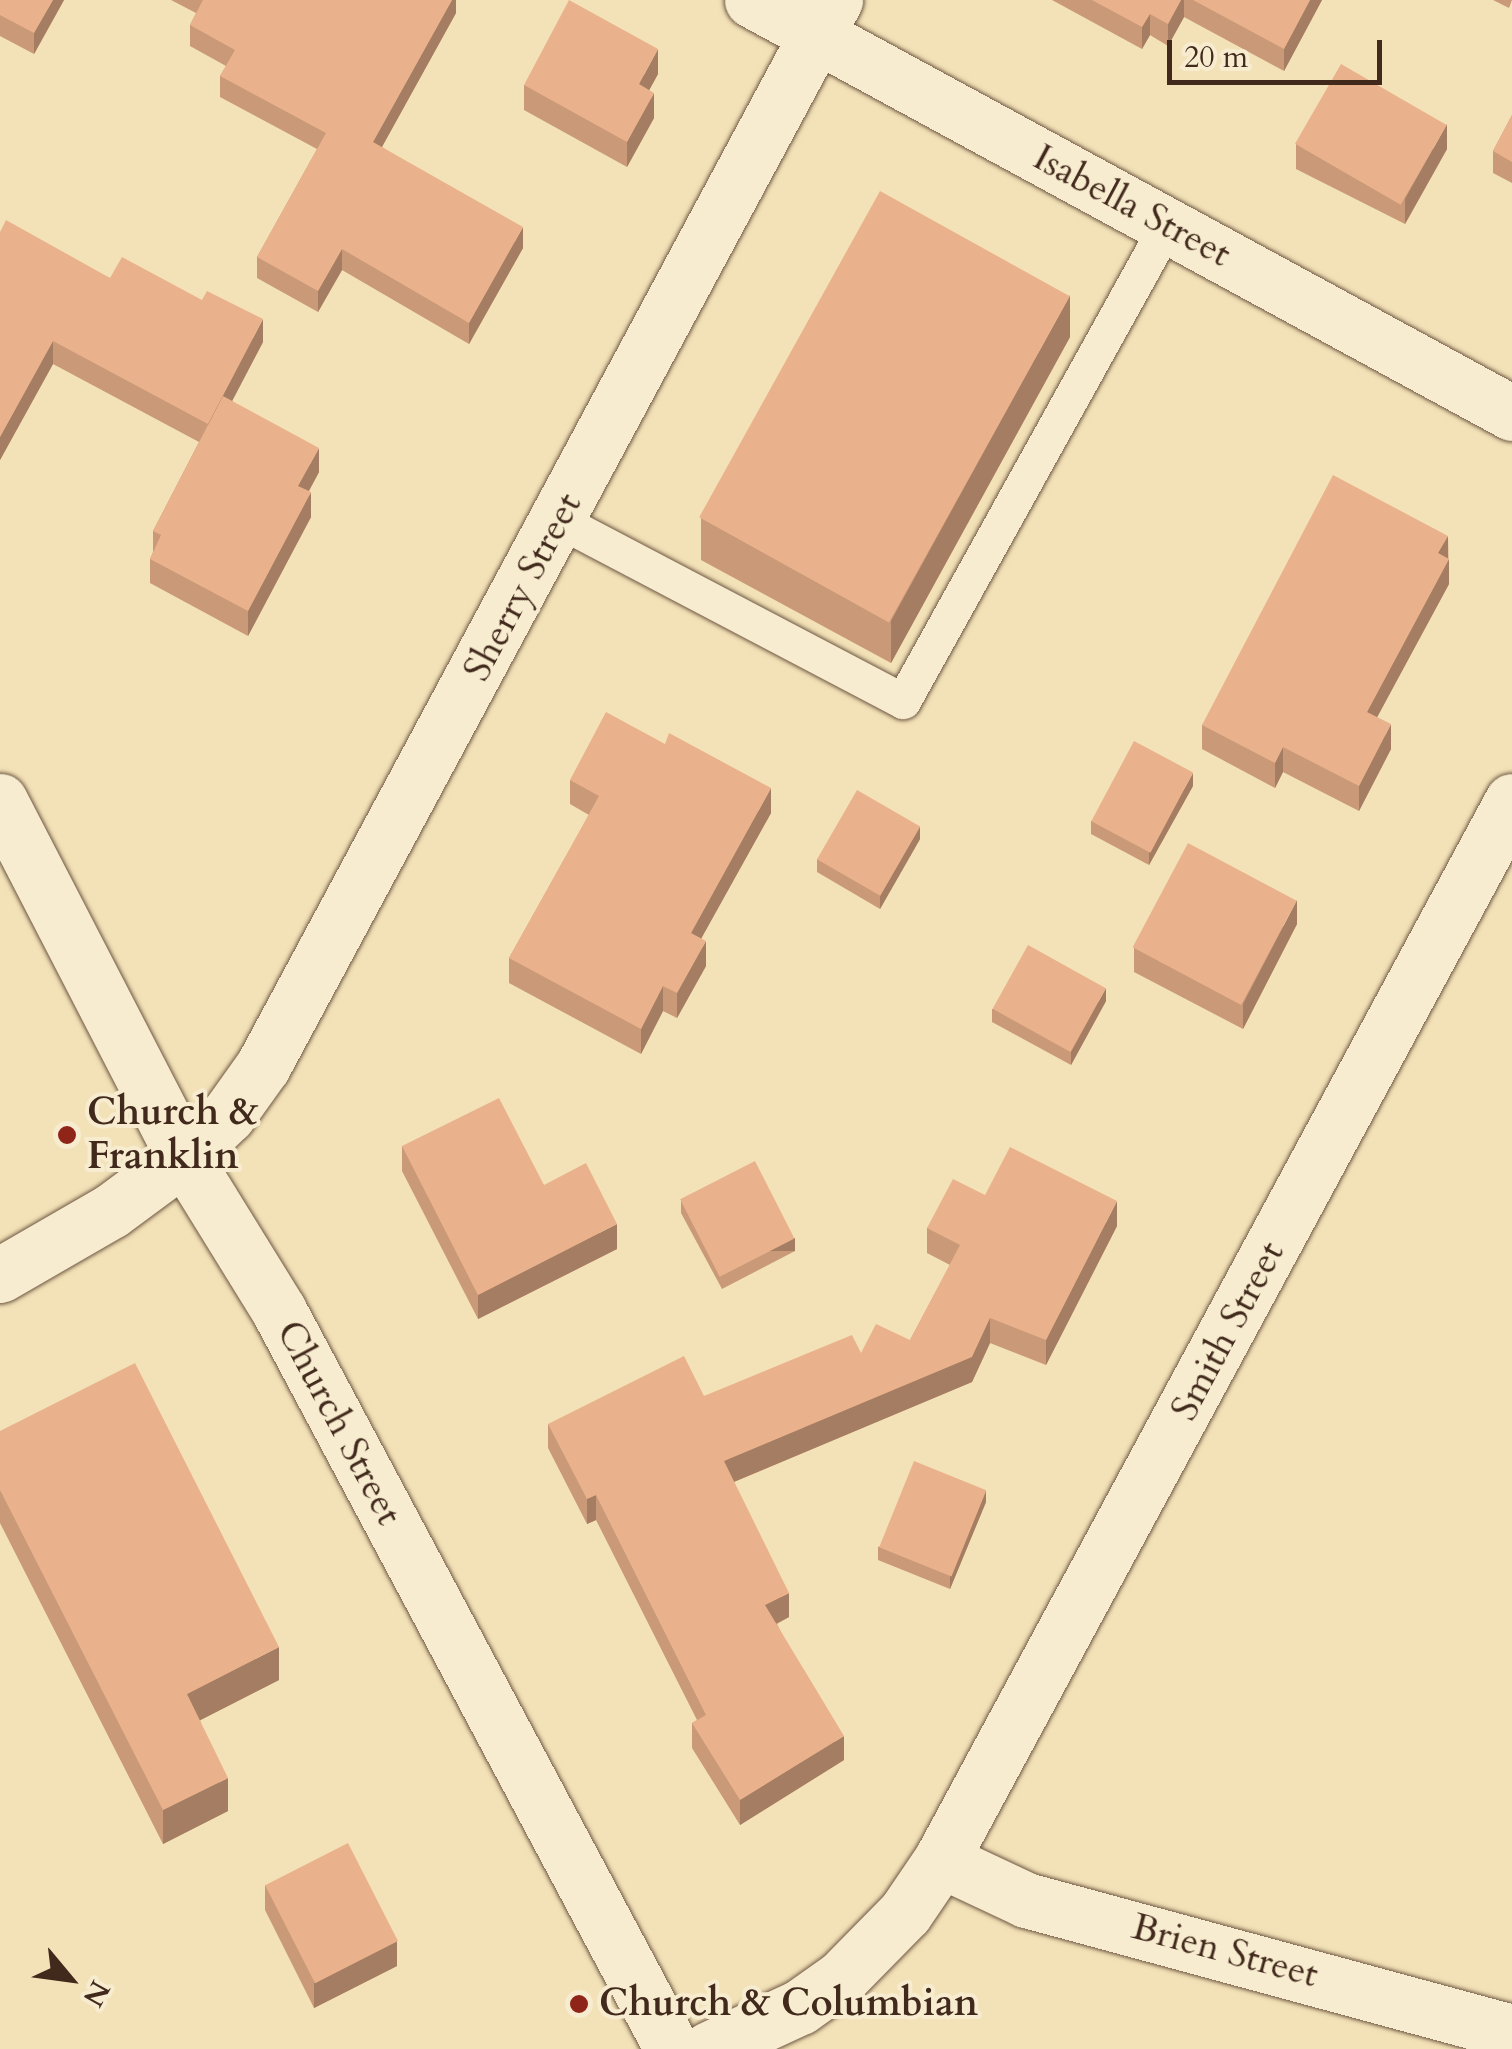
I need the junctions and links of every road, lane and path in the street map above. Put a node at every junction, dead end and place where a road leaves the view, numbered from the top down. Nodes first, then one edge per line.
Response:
1 (752, 0) edge
2 (825, 18) edge
3 (1168, 226) junction
4 (1512, 412) edge
5 (560, 521) junction
6 (1512, 801) edge
7 (0, 802) edge
8 (184, 1156) junction
9 (0, 1275) edge
10 (942, 1860) junction
11 (1512, 2032) edge
12 (672, 2049) edge
13 (709, 2049) edge

1 - 2 street, Isabella Street
2 - 3 street, Isabella Street
2 - 5 street, Sherry Street
3 - 4 street, Isabella Street
3 - 5 lane
5 - 8 street, Sherry Street
6 - 10 street, Smith Street
7 - 8 street, Church Street
8 - 9 street, Sherry Street
8 - 12 street, Church Street
10 - 11 street, Brien Street
10 - 13 street, Smith Street

